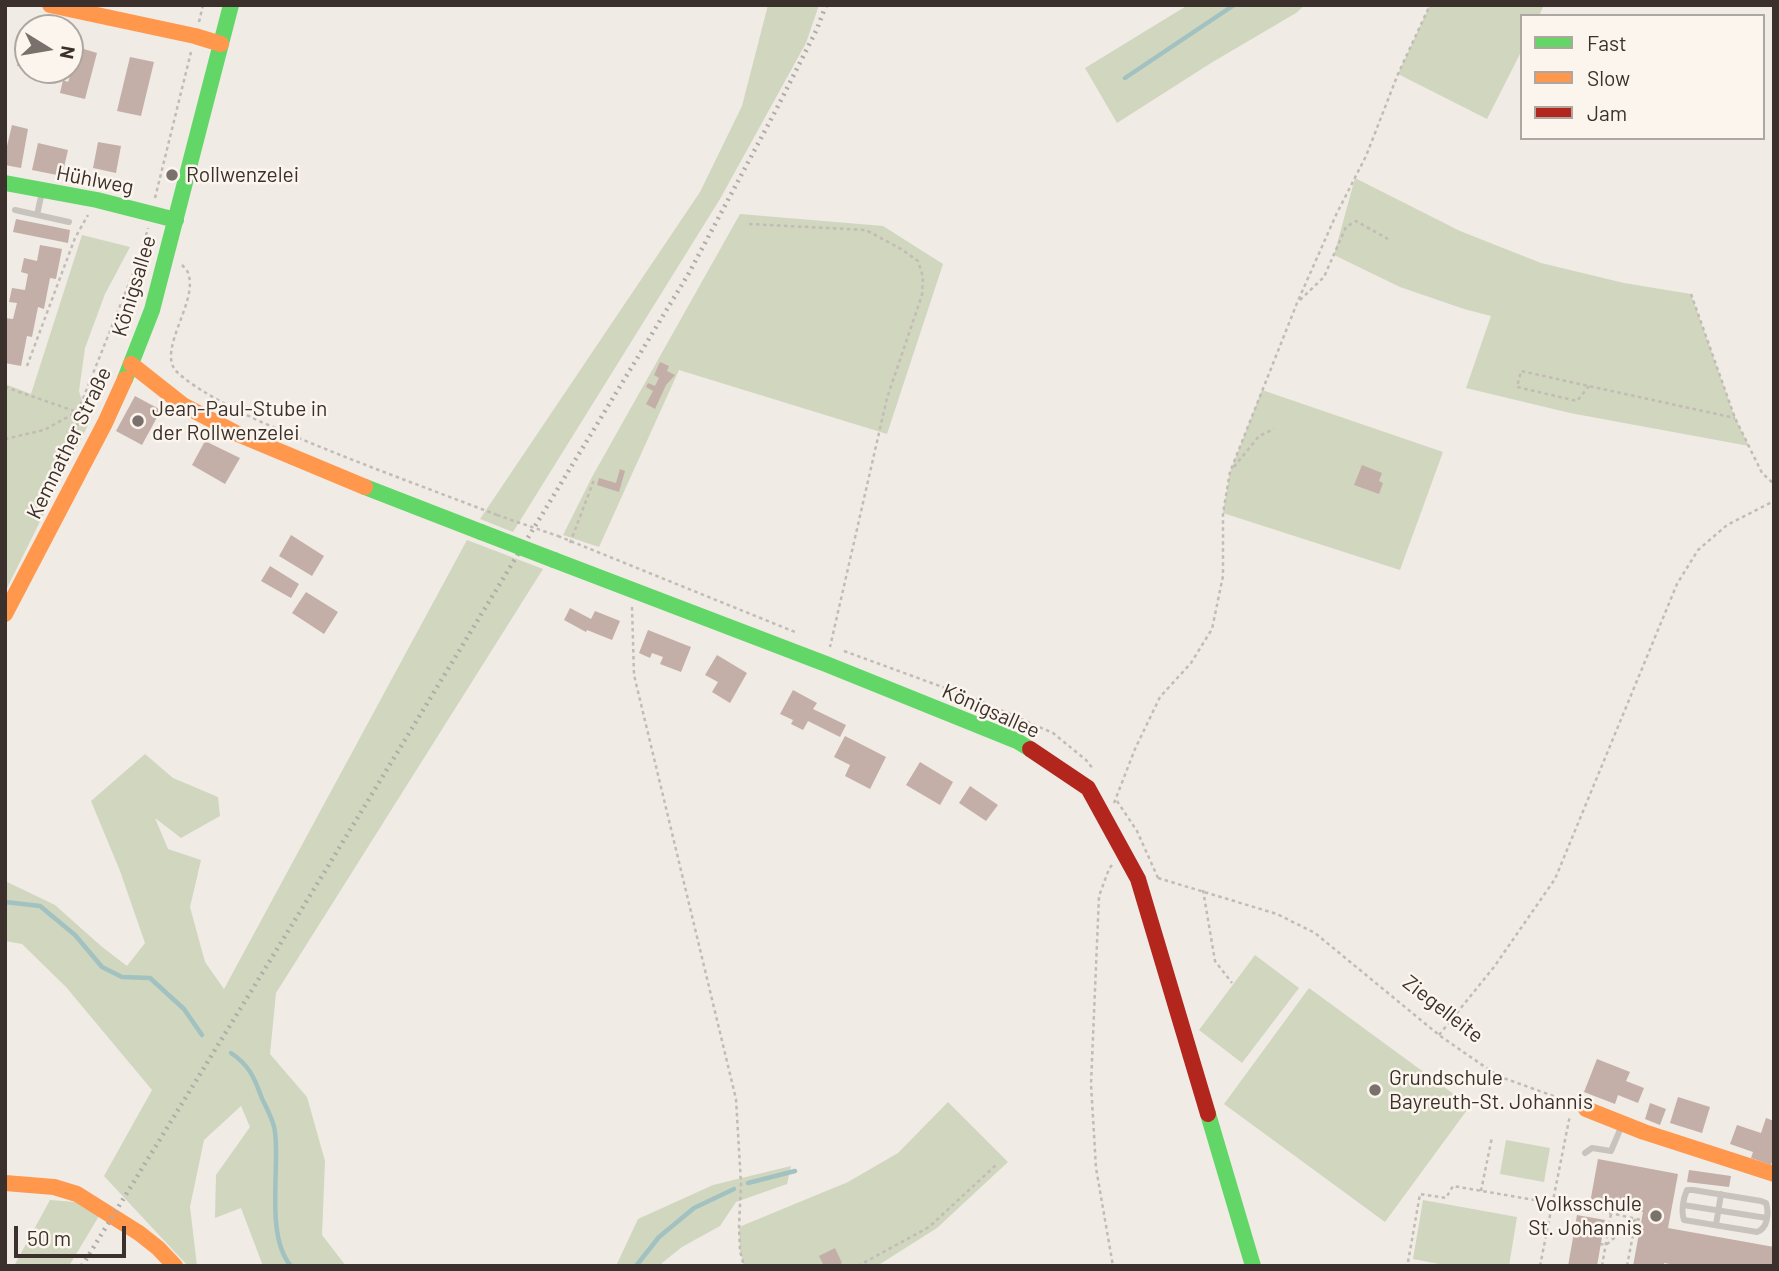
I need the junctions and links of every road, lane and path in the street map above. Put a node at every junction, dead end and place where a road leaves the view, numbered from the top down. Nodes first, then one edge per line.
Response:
1 (50, 5) edge
2 (231, 5) edge
3 (1430, 5) edge
4 (195, 36) junction
5 (221, 44) junction
6 (5, 183) edge
7 (43, 191) junction
8 (97, 201) junction
9 (15, 210) dead end
10 (152, 213) junction
11 (37, 215) junction
12 (176, 220) junction
13 (69, 222) dead end
14 (749, 225) dead end
15 (1388, 239) dead end
16 (166, 258) junction
17 (1691, 294) dead end
18 (1297, 303) junction
19 (131, 364) junction
20 (27, 366) dead end
21 (1589, 386) junction
22 (5, 387) edge
23 (78, 411) junction
24 (1735, 418) junction
25 (105, 423) junction
26 (1274, 429) dead end
27 (5, 439) edge
28 (59, 472) dead end
29 (1230, 472) junction
30 (594, 480) dead end
31 (1774, 484) edge
32 (1774, 501) edge
33 (570, 542) junction
34 (558, 561) junction
35 (640, 570) dead end
36 (632, 589) junction
37 (5, 614) edge
38 (826, 664) junction
39 (1116, 800) dead end
40 (1124, 852) junction
41 (1138, 879) junction
42 (1202, 890) junction
43 (1232, 983) dead end
44 (1439, 1035) junction
45 (1586, 1109) joint
46 (1570, 1115) dead end
47 (1623, 1123) junction
48 (1492, 1137) dead end
49 (1585, 1153) dead end
50 (996, 1165) dead end
51 (1774, 1174) edge
52 (5, 1183) edge
53 (1480, 1191) junction
54 (1721, 1194) junction
55 (1552, 1203) junction
56 (1575, 1205) dead end
57 (1684, 1205) junction
58 (1718, 1210) junction
59 (1611, 1213) junction
60 (1767, 1218) junction
61 (1636, 1219) junction
62 (1641, 1220) dead end
63 (1716, 1225) junction
64 (1600, 1244) dead end
65 (1606, 1245) junction
66 (1408, 1262) dead end
67 (175, 1266) edge
68 (744, 1266) edge
69 (858, 1266) edge
70 (1113, 1266) edge
71 (1253, 1266) edge
72 (1540, 1266) edge
73 (1602, 1266) edge
74 (1627, 1266) edge

1 - 4 street
2 - 5 street, Königsallee
3 - 18 path
4 - 5 street
4 - 10 path
5 - 12 street, Königsallee
6 - 7 street, Hühlweg
7 - 8 street, Hühlweg
7 - 11 lane
8 - 10 street, Hühlweg
8 - 20 path
9 - 11 lane
10 - 12 street, Hühlweg
10 - 23 path
11 - 13 lane
12 - 16 street, Königsallee
14 - 38 path
15 - 18 path
16 - 19 street, Königsallee
16 - 33 path, bridge
17 - 24 path
18 - 29 path
19 - 25 street, Kemnather Straße
19 - 34 street, Königsallee, bridge
21 - 21 path
21 - 24 path
22 - 23 path
23 - 25 path
23 - 27 path
23 - 28 path
24 - 31 path
25 - 37 street, Kemnather Straße
26 - 29 path
29 - 39 path
30 - 33 path
32 - 44 path
33 - 34 path
33 - 35 path
34 - 36 street, Königsallee
36 - 38 street, Königsallee
36 - 68 path
38 - 40 street, Königsallee
40 - 41 street, Königsallee
40 - 70 path
41 - 42 path, Ziegelleite
41 - 71 street, Königsallee
42 - 43 path
42 - 44 path, Ziegelleite
44 - 45 path, Ziegelleite
45 - 47 street
46 - 55 path
47 - 49 lane
47 - 51 street
48 - 53 path
50 - 69 path
52 - 67 street
53 - 55 path
53 - 66 path
54 - 57 lane
54 - 58 lane
54 - 60 lane
55 - 72 path
56 - 59 path
57 - 58 lane
57 - 63 lane
58 - 60 lane
58 - 63 lane
59 - 61 path
59 - 65 path
60 - 63 lane
61 - 62 path
61 - 65 path
61 - 74 path
64 - 65 path
65 - 73 path

